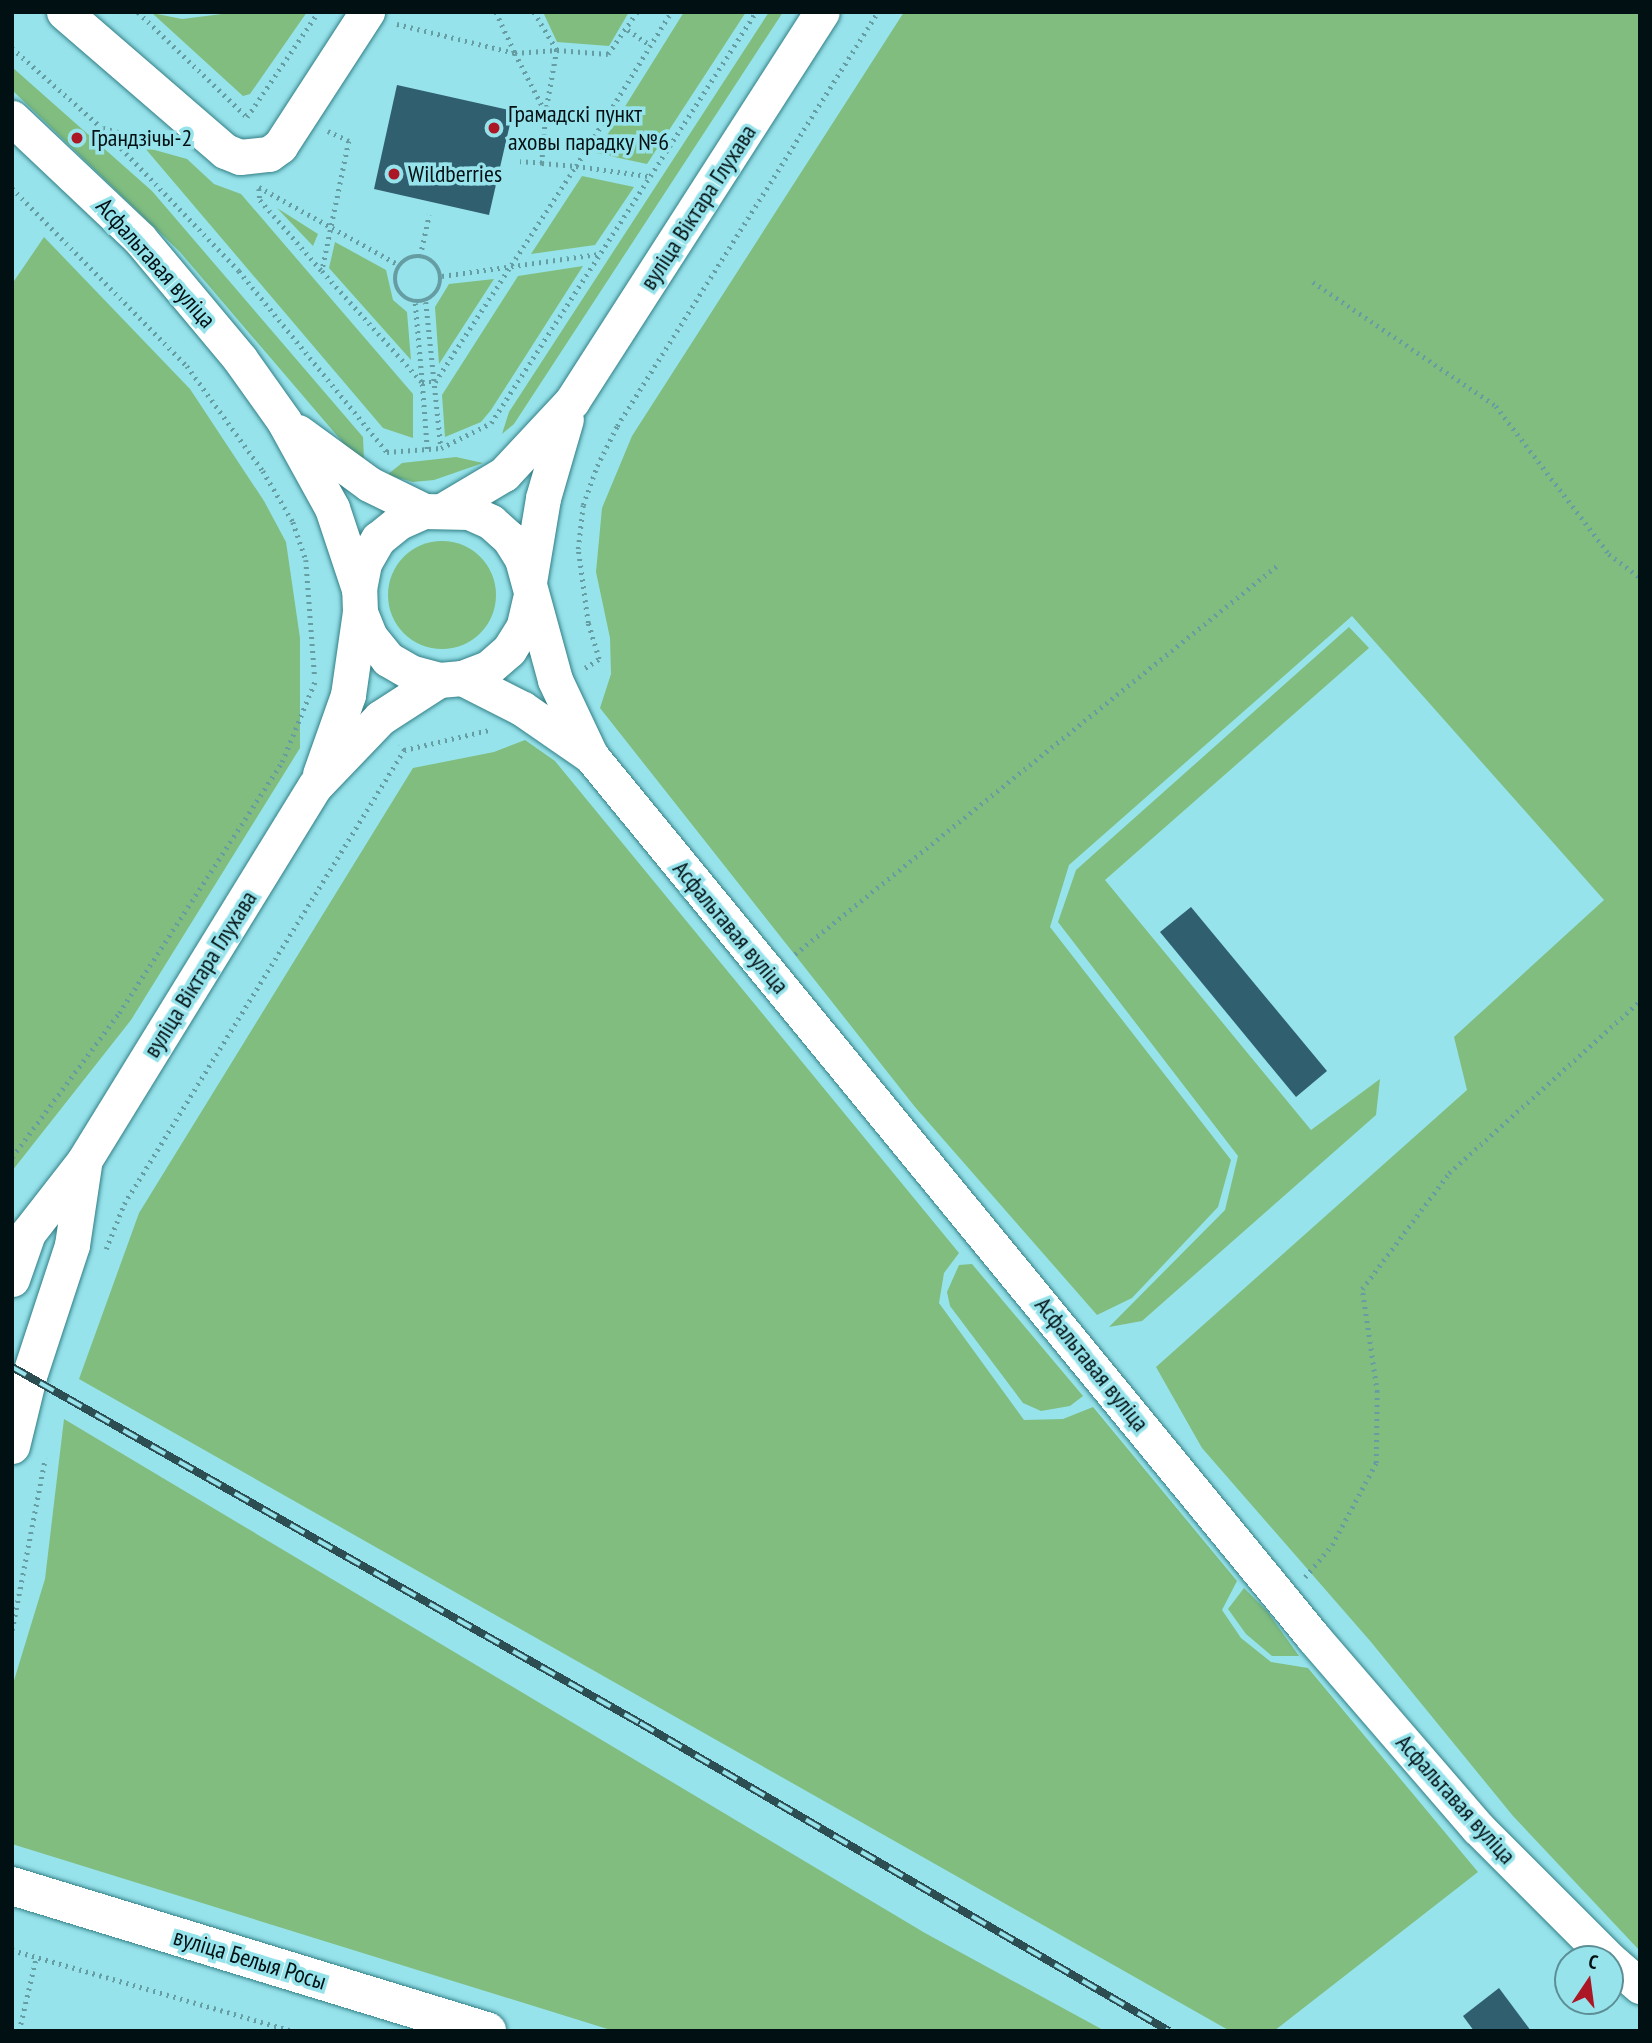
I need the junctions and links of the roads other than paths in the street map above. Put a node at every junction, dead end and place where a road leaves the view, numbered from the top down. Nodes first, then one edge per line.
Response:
1 (64, 12) edge
2 (822, 12) edge
3 (366, 13) edge
4 (12, 118) edge
5 (572, 401) junction
6 (284, 421) junction
7 (435, 510) junction
8 (530, 591) junction
9 (359, 600) junction
10 (450, 679) junction
11 (591, 756) junction
12 (315, 786) junction
13 (84, 1161) junction
14 (12, 1279) edge
15 (29, 1446) edge
16 (12, 1886) edge
17 (1596, 1945) edge
18 (1624, 1972) edge
19 (1640, 1986) edge
20 (471, 2028) edge

1 - 3 street
2 - 5 street, вуліца Віктара Глухава
4 - 6 street, Асфальтавая вуліца
5 - 7 street, вуліца Віктара Глухава
5 - 8 street, вуліца Віктара Глухава
6 - 7 street, Асфальтавая вуліца
6 - 9 street, Асфальтавая вуліца
7 - 8 street
7 - 9 street
8 - 10 street
8 - 11 street
9 - 10 street
9 - 12 street, вуліца Віктара Глухава
10 - 11 street
10 - 12 street, вуліца Віктара Глухава
11 - 17 street, Асфальтавая вуліца
12 - 13 street, вуліца Віктара Глухава
13 - 14 street, вуліца Віктара Глухава
13 - 15 street, вуліца Віктара Глухава
16 - 20 main road, вуліца Белыя Росы
18 - 19 street, Асфальтавая вуліца

